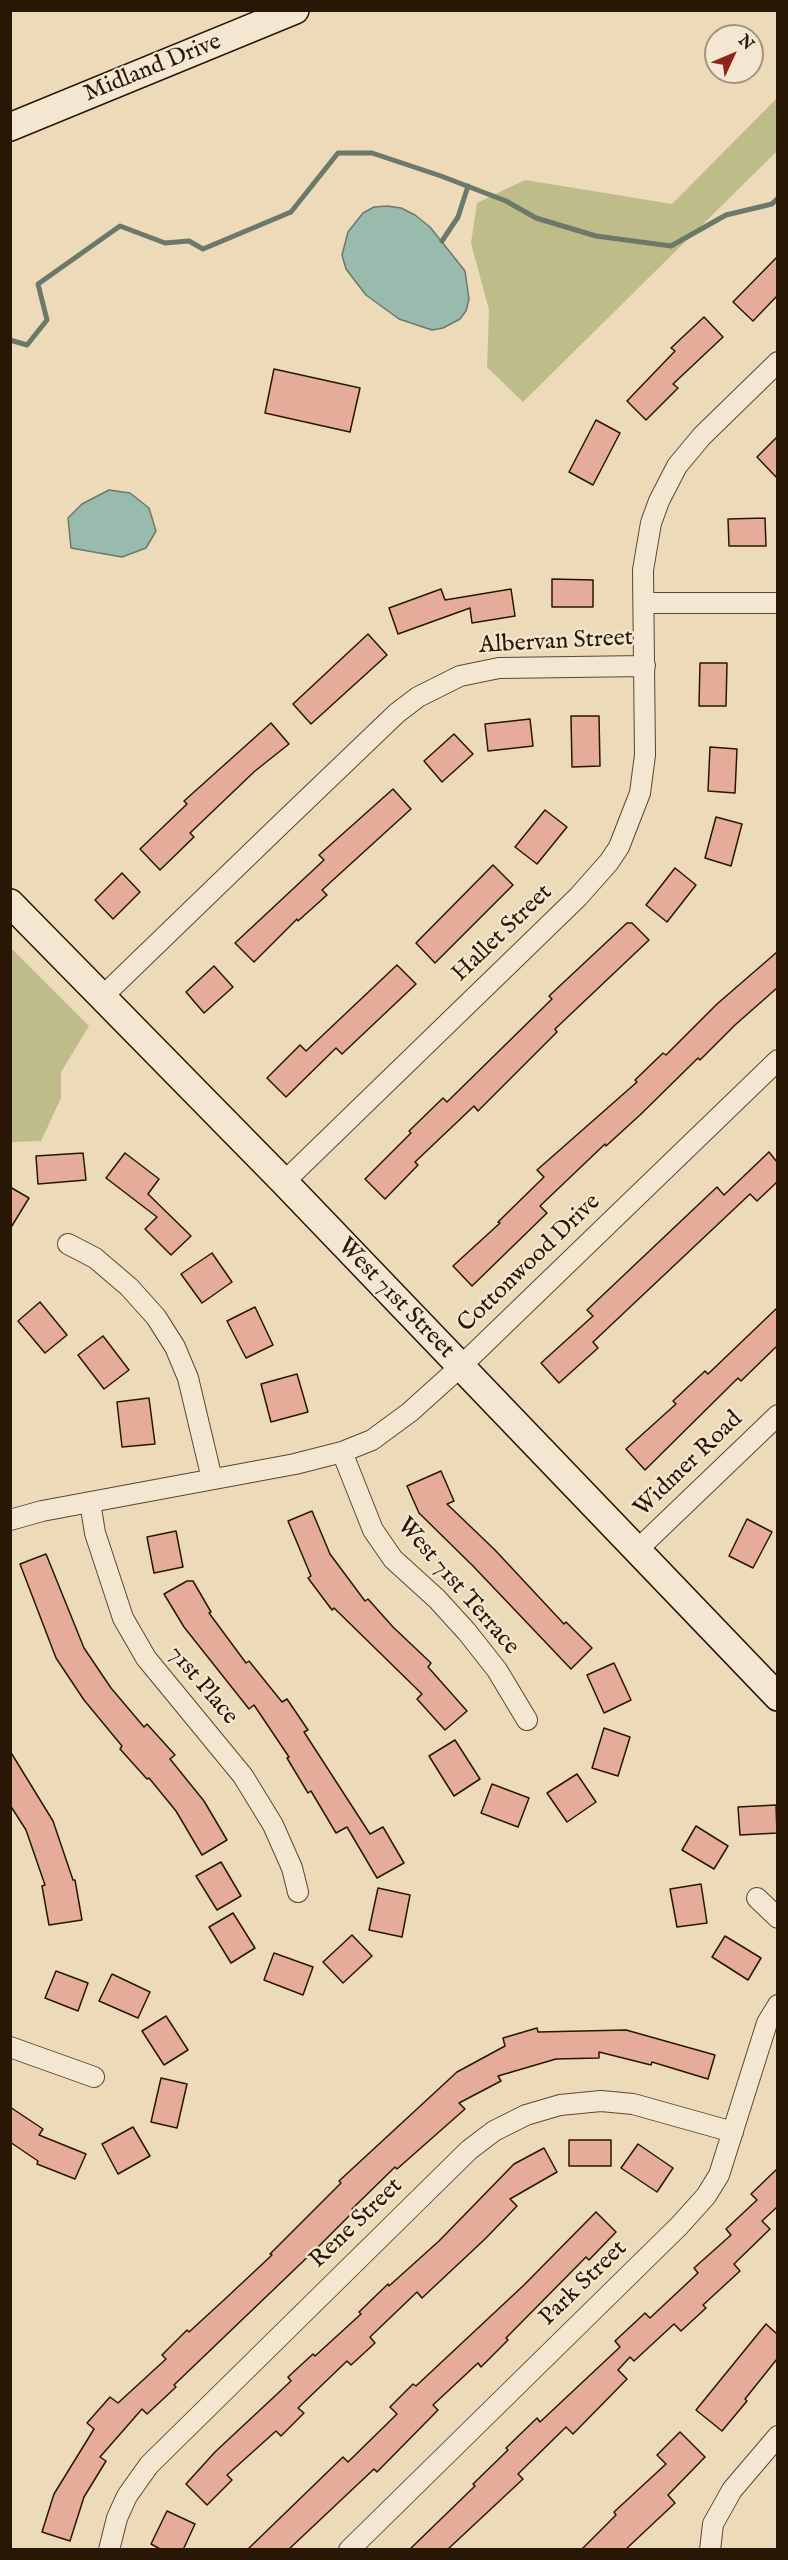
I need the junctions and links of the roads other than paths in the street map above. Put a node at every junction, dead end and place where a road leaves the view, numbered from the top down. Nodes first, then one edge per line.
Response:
1 (295, 10) edge
2 (10, 127) edge
3 (777, 362) edge
4 (644, 603) junction
5 (777, 603) edge
6 (645, 666) junction
7 (10, 903) edge
8 (103, 996) junction
9 (777, 1060) edge
10 (284, 1182) junction
11 (68, 1244) dead end
12 (460, 1367) junction
13 (777, 1415) edge
14 (342, 1452) junction
15 (212, 1479) junction
16 (90, 1502) junction
17 (10, 1520) edge
18 (636, 1551) junction
19 (777, 1697) edge
20 (527, 1720) dead end
21 (298, 1892) dead end
22 (757, 1898) dead end
23 (777, 1918) edge
24 (777, 2005) edge
25 (10, 2047) edge
26 (94, 2077) dead end
27 (733, 2132) junction
28 (777, 2436) edge
29 (109, 2550) edge
30 (349, 2550) edge
31 (710, 2550) edge

1 - 2 street, Midland Drive
3 - 4 street, Albervan Street
4 - 5 street
4 - 6 street, Albervan Street
6 - 8 street, Albervan Street
6 - 10 street, Hallet Street
7 - 8 street, West 71st Street
8 - 10 street, West 71st Street
9 - 12 street, Cottonwood Drive
10 - 12 street, West 71st Street
11 - 15 street
12 - 14 street, Cottonwood Drive
12 - 18 street, West 71st Street
13 - 18 street, Widmer Road
14 - 15 street, Cottonwood Drive
14 - 20 street, West 71st Terrace
15 - 16 street, Cottonwood Drive
16 - 17 street, Cottonwood Drive
16 - 21 street, 71st Place
18 - 19 street, West 71st Street
22 - 23 street
24 - 27 street, Park Street
25 - 26 street
27 - 29 street, Rene Street
27 - 30 street, Park Street
28 - 31 street

